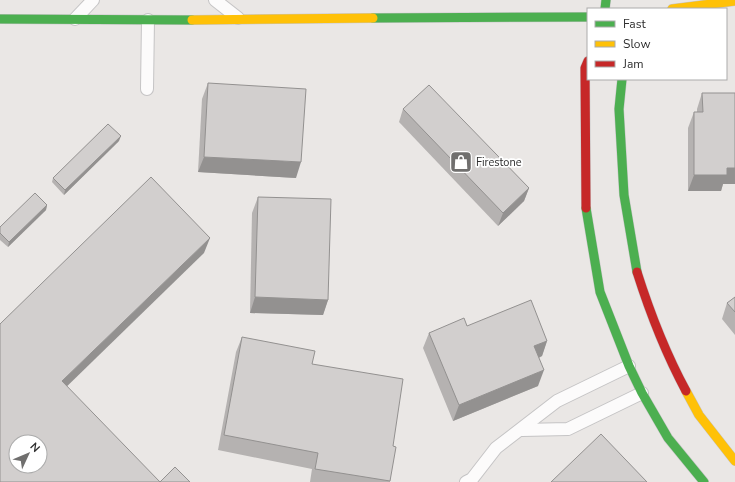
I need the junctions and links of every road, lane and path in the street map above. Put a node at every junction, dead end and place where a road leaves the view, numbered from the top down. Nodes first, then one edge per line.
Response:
1 (94, 0) edge
2 (215, 0) edge
3 (735, 1) edge
4 (680, 8) edge
5 (587, 17) edge
6 (0, 19) edge
7 (75, 19) junction
8 (239, 19) junction
9 (148, 20) junction
10 (587, 63) edge
11 (622, 80) edge
12 (147, 89) dead end
13 (629, 366) junction
14 (642, 393) junction
15 (522, 430) junction
16 (735, 461) edge
17 (466, 482) edge
18 (704, 482) edge

1 - 7 lane
2 - 8 lane
3 - 4 street
5 - 8 street
6 - 7 street
7 - 9 street
8 - 9 street
9 - 12 lane
10 - 13 street
11 - 16 street
13 - 14 street
13 - 15 lane
14 - 15 lane
14 - 18 street
15 - 17 lane

